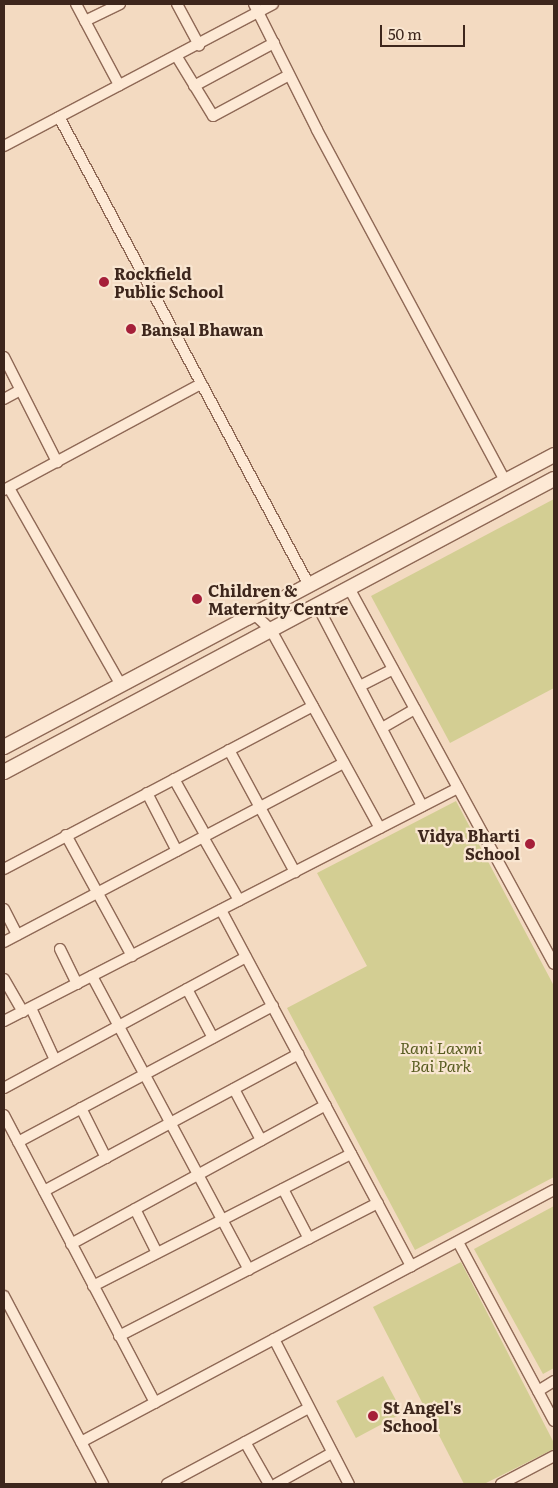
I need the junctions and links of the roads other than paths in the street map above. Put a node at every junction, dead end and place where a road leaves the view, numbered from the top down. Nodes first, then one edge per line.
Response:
1 (76, 4) edge
2 (120, 4) edge
3 (177, 4) edge
4 (273, 4) edge
5 (256, 8) edge
6 (85, 21) junction
7 (274, 43) junction
8 (199, 45) junction
9 (177, 57) junction
10 (289, 75) junction
11 (119, 85) junction
12 (194, 86) junction
13 (59, 117) junction
14 (4, 146) edge
15 (4, 357) edge
16 (201, 384) junction
17 (20, 390) junction
18 (4, 399) edge
19 (554, 454) edge
20 (57, 462) junction
21 (554, 479) edge
22 (504, 481) junction
23 (6, 489) edge
24 (309, 585) junction
25 (349, 588) junction
26 (317, 605) junction
27 (254, 614) junction
28 (271, 630) junction
29 (393, 669) junction
30 (120, 685) junction
31 (360, 686) junction
32 (313, 706) junction
33 (415, 709) junction
34 (382, 728) junction
35 (4, 747) edge
36 (229, 750) junction
37 (344, 763) junction
38 (4, 772) edge
39 (174, 779) junction
40 (458, 788) junction
41 (147, 793) junction
42 (422, 806) junction
43 (260, 808) junction
44 (380, 828) junction
45 (66, 835) junction
46 (205, 836) junction
47 (177, 851) junction
48 (4, 868) edge
49 (295, 872) junction
50 (98, 892) junction
51 (239, 900) junction
52 (4, 910) edge
53 (222, 910) junction
54 (17, 935) junction
55 (4, 942) edge
56 (60, 949) dead end
57 (132, 956) junction
58 (246, 956) junction
59 (554, 964) edge
60 (92, 976) junction
61 (4, 979) edge
62 (77, 984) junction
63 (187, 989) junction
64 (273, 1006) junction
65 (27, 1010) junction
66 (4, 1021) edge
67 (119, 1026) junction
68 (213, 1038) junction
69 (298, 1054) junction
70 (55, 1060) junction
71 (145, 1074) junction
72 (4, 1088) edge
73 (234, 1089) junction
74 (326, 1105) junction
75 (81, 1108) junction
76 (4, 1116) edge
77 (171, 1123) junction
78 (261, 1140) junction
79 (18, 1142) junction
80 (351, 1154) junction
81 (106, 1158) junction
82 (198, 1174) junction
83 (283, 1189) junction
84 (554, 1190) edge
85 (44, 1192) junction
86 (378, 1203) junction
87 (135, 1209) junction
88 (222, 1220) junction
89 (308, 1239) junction
90 (458, 1242) junction
91 (71, 1244) junction
92 (157, 1253) junction
93 (411, 1266) junction
94 (249, 1270) junction
95 (93, 1286) junction
96 (4, 1296) edge
97 (120, 1336) junction
98 (274, 1339) junction
99 (554, 1381) edge
100 (538, 1390) junction
101 (155, 1403) junction
102 (309, 1408) junction
103 (554, 1422) edge
104 (81, 1442) junction
105 (245, 1442) junction
106 (332, 1453) junction
107 (554, 1456) edge
108 (186, 1480) edge
109 (103, 1484) edge
110 (167, 1484) edge
111 (269, 1484) edge
112 (276, 1484) edge
113 (348, 1484) edge
114 (501, 1484) edge

1 - 6 street
2 - 6 street
3 - 8 street
4 - 5 street
5 - 7 street
5 - 8 street
6 - 11 street
7 - 10 street
7 - 12 street
8 - 9 street
9 - 11 street
9 - 12 street
10 - 12 street
10 - 22 street
11 - 13 street
13 - 14 street
13 - 16 street
15 - 17 street
16 - 20 street
16 - 24 street
17 - 18 street
17 - 20 street
19 - 22 street
20 - 23 street
21 - 25 street
22 - 24 street
23 - 30 street
24 - 27 street
25 - 26 street
25 - 29 street
26 - 28 street
26 - 31 street
27 - 28 street
27 - 30 street
28 - 32 street
28 - 38 street
29 - 31 street
29 - 33 street
30 - 35 street
31 - 34 street
32 - 36 street
32 - 37 street
33 - 34 street
33 - 40 street
34 - 42 street
36 - 39 street
36 - 43 street
37 - 43 street
37 - 44 street
39 - 41 street
39 - 46 street
40 - 42 street
40 - 59 street
41 - 45 street
41 - 47 street
42 - 44 street
43 - 46 street
43 - 49 street
44 - 49 street
45 - 48 street
45 - 50 street
46 - 47 street
46 - 51 street
47 - 50 street
49 - 51 street
50 - 54 street
50 - 57 street
51 - 53 street
52 - 54 street
53 - 57 street
53 - 58 street
54 - 55 street
56 - 62 street
57 - 60 street
58 - 63 street
58 - 64 street
60 - 62 street
60 - 67 street
61 - 65 street
62 - 65 street
63 - 67 street
63 - 68 street
64 - 68 street
64 - 69 street
65 - 66 street
65 - 70 street
67 - 70 street
67 - 71 street
68 - 71 street
69 - 73 street
69 - 74 street
70 - 72 street
71 - 75 street
71 - 77 street
73 - 77 street
73 - 78 street
74 - 78 street
74 - 80 street
75 - 79 street
75 - 81 street
76 - 79 street
77 - 81 street
77 - 82 street
78 - 82 street
79 - 85 street
80 - 83 street
80 - 86 street
81 - 85 street
82 - 87 street
82 - 88 street
83 - 88 street
83 - 89 street
84 - 90 street
85 - 91 street
86 - 89 street
86 - 93 street
87 - 91 street
87 - 92 street
88 - 92 street
88 - 94 street
89 - 94 street
90 - 93 street
90 - 100 street
91 - 95 street
92 - 95 street
93 - 98 street
94 - 97 street
95 - 97 street
96 - 104 street
97 - 101 street
98 - 101 street
98 - 102 street
99 - 100 street
100 - 103 street
101 - 104 street
102 - 105 street
102 - 106 street
104 - 109 street
105 - 108 street
105 - 111 street
106 - 112 street
106 - 113 street
107 - 114 street
108 - 110 street

